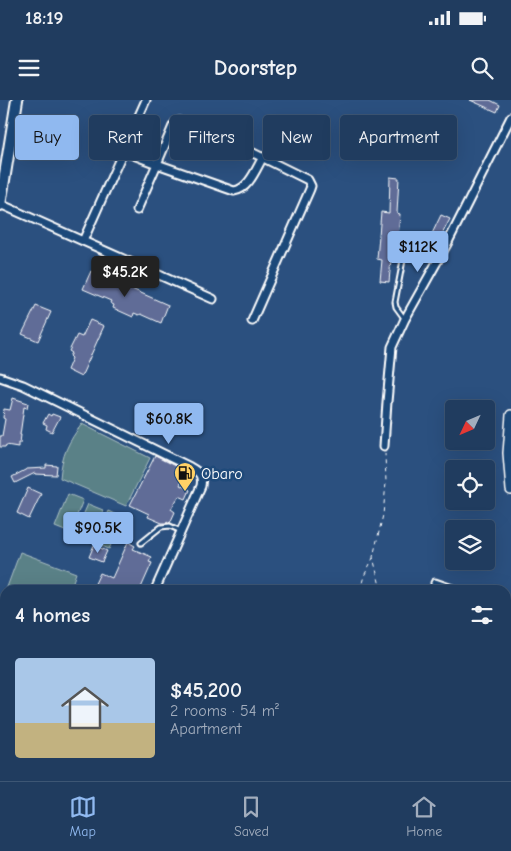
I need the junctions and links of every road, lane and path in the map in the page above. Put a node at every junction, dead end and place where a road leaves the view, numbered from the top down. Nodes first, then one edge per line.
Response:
1 (17, 100) edge
2 (146, 100) edge
3 (139, 115) edge
4 (511, 117) edge
5 (263, 157) joint
6 (119, 160) edge
7 (147, 160) edge
8 (269, 160) edge
9 (157, 164) junction
10 (0, 205) edge
11 (137, 210) dead end
12 (83, 241) junction
13 (402, 260) dead end
14 (213, 299) dead end
15 (405, 319) junction
16 (252, 321) dead end
17 (0, 377) edge
18 (511, 415) edge
19 (384, 446) joint
20 (511, 490) edge
21 (182, 532) junction
22 (141, 543) dead end
23 (373, 558) junction
24 (435, 583) dead end
25 (157, 585) edge
26 (361, 585) edge
27 (380, 585) edge
28 (441, 585) edge

1 - 10 main road
2 - 3 street
4 - 15 street
5 - 9 street
5 - 9 street
6 - 12 street
7 - 9 street
8 - 16 street
9 - 11 street
10 - 12 street
12 - 14 street
13 - 15 lane
15 - 19 street
17 - 21 street
18 - 20 street
19 - 23 path
21 - 22 lane
21 - 25 street
23 - 26 path
23 - 27 path
24 - 28 street

